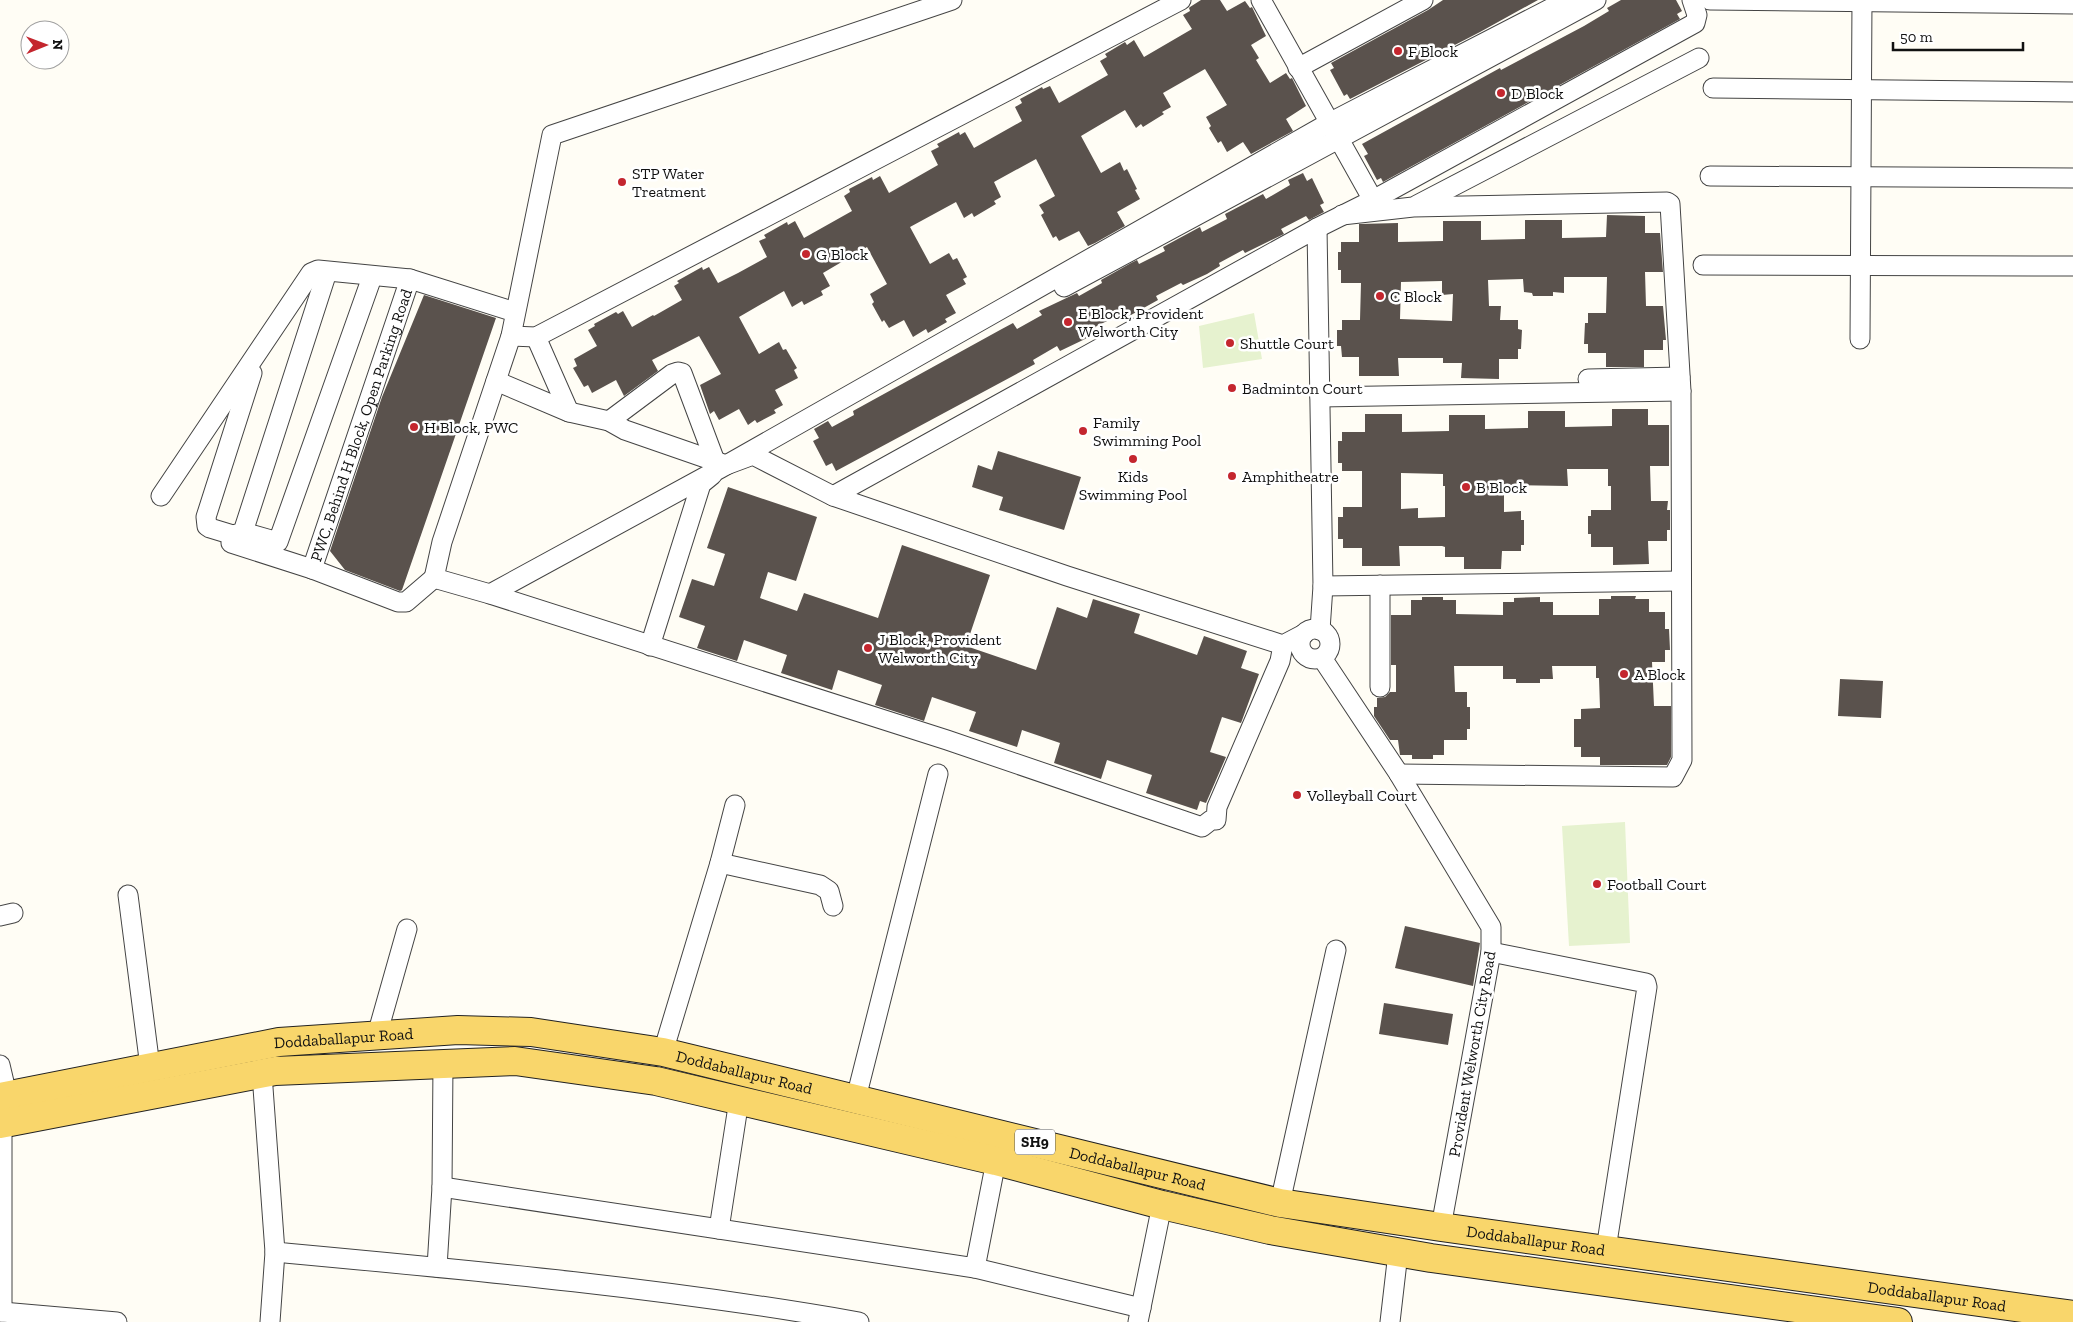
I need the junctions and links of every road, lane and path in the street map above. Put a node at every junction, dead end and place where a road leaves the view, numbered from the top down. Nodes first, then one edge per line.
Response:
1 (952, 0) edge
2 (1181, 0) edge
3 (1261, 0) edge
4 (1423, 0) edge
5 (1567, 0) edge
6 (1596, 0) edge
7 (1692, 0) edge
8 (1710, 0) edge
9 (1862, 1) edge
10 (2073, 4) edge
11 (1698, 58) dead end
12 (1298, 68) junction
13 (1713, 88) dead end
14 (1862, 90) junction
15 (2073, 92) edge
16 (1329, 123) junction
17 (1339, 140) junction
18 (1710, 176) dead end
19 (1861, 176) junction
20 (2073, 178) edge
21 (1373, 200) junction
22 (1413, 207) junction
23 (1342, 215) junction
24 (1317, 228) junction
25 (1703, 264) dead end
26 (1860, 266) junction
27 (2073, 266) edge
28 (327, 272) junction
29 (372, 276) junction
30 (410, 279) junction
31 (515, 312) junction
32 (511, 336) junction
33 (536, 337) junction
34 (1860, 339) dead end
35 (258, 353) junction
36 (496, 382) junction
37 (1681, 384) junction
38 (1320, 392) junction
39 (568, 412) junction
40 (609, 421) junction
41 (753, 455) junction
42 (720, 464) junction
43 (161, 496) dead end
44 (833, 496) junction
45 (238, 534) junction
46 (312, 569) junction
47 (1681, 576) junction
48 (434, 578) junction
49 (1323, 580) junction
50 (1380, 585) junction
51 (490, 594) junction
52 (1312, 632) junction
53 (650, 646) junction
54 (1283, 646) junction
55 (1322, 658) junction
56 (1380, 687) dead end
57 (938, 774) dead end
58 (1399, 774) junction
59 (735, 805) dead end
60 (720, 863) junction
61 (128, 895) dead end
62 (833, 906) dead end
63 (407, 929) dead end
64 (1336, 950) dead end
65 (1491, 952) junction
66 (376, 1035) junction
67 (664, 1052) junction
68 (443, 1064) junction
69 (0, 1065) edge
70 (150, 1067) junction
71 (262, 1074) junction
72 (4, 1096) edge
73 (856, 1098) junction
74 (739, 1100) junction
75 (1, 1124) edge
76 (996, 1161) junction
77 (442, 1187) junction
78 (1280, 1203) junction
79 (1162, 1205) junction
80 (1442, 1227) junction
81 (719, 1229) junction
82 (1606, 1250) junction
83 (275, 1252) junction
84 (1398, 1253) junction
85 (1701, 1263) junction
86 (436, 1267) junction
87 (974, 1268) junction
88 (1697, 1295) junction
89 (1, 1312) edge
90 (766, 1314) edge
91 (1139, 1315) edge
92 (2073, 1315) edge
93 (32, 1318) edge
94 (117, 1322) edge
95 (270, 1322) edge
96 (859, 1322) edge
97 (1390, 1322) edge
98 (1898, 1322) edge

1 - 31 street
2 - 33 street
3 - 12 street
4 - 12 street
5 - 16 street
6 - 17 street
7 - 21 street
8 - 9 street
9 - 10 street
9 - 14 street
11 - 22 street
12 - 16 street
13 - 14 street
14 - 15 street
14 - 19 street
16 - 17 street
16 - 42 street
17 - 21 street
17 - 41 street
18 - 19 street
19 - 20 street
19 - 26 street
21 - 23 street
22 - 23 street
22 - 37 street
23 - 24 street
24 - 38 street
24 - 44 street
25 - 26 street
26 - 27 street
26 - 34 street
28 - 29 street
28 - 35 street
28 - 45 street
29 - 30 street
29 - 45 street
30 - 31 street
30 - 46 street, PWC, Behind H Block, Open Parking Road
31 - 32 street
32 - 33 street
32 - 36 street
33 - 39 street
35 - 43 street
35 - 45 street
36 - 39 street
36 - 48 street
37 - 38 street
37 - 47 street
38 - 49 street
39 - 40 street
40 - 42 street
40 - 42 street
41 - 42 street
41 - 44 street
42 - 51 street
42 - 53 street
44 - 54 street
45 - 46 street
46 - 48 street
47 - 49 street
47 - 50 street
47 - 58 street
48 - 51 street
49 - 50 street
49 - 52 street
50 - 56 street
51 - 53 street
52 - 54 street
52 - 55 street
52 - 55 street
53 - 54 street
55 - 58 street, Provident Welworth City Road
57 - 73 street
58 - 65 street, Provident Welworth City Road
59 - 60 street
60 - 62 street
60 - 67 street
61 - 70 street
63 - 66 street
64 - 78 street
65 - 80 street, Provident Welworth City Road
65 - 82 street
66 - 67 main road, Doddaballapur Road / SH9
66 - 70 main road, Doddaballapur Road / SH9
67 - 73 main road, Doddaballapur Road / SH9
68 - 71 main road, Doddaballapur Road / SH9
68 - 74 main road, Doddaballapur Road / SH9
68 - 77 street
69 - 72 street
70 - 72 main road, Doddaballapur Road / SH9
71 - 75 main road, Doddaballapur Road / SH9
71 - 83 street
73 - 78 main road, Doddaballapur Road / SH9
74 - 76 main road, Doddaballapur Road / SH9
74 - 81 street
75 - 89 street
76 - 79 main road, Doddaballapur Road / SH9
76 - 87 street
77 - 81 street
77 - 86 street
78 - 80 main road, Doddaballapur Road / SH9
79 - 84 main road, Doddaballapur Road / SH9
79 - 91 street
80 - 82 main road, Doddaballapur Road / SH9
81 - 87 street
82 - 85 main road, Doddaballapur Road / SH9
83 - 86 street
83 - 95 street
84 - 88 main road, Doddaballapur Road / SH9
84 - 97 street
85 - 88 main road
85 - 92 main road, Doddaballapur Road / SH9
86 - 90 street
87 - 91 street
88 - 98 main road, Doddaballapur Road / SH9
89 - 93 street
90 - 96 street
93 - 94 street

